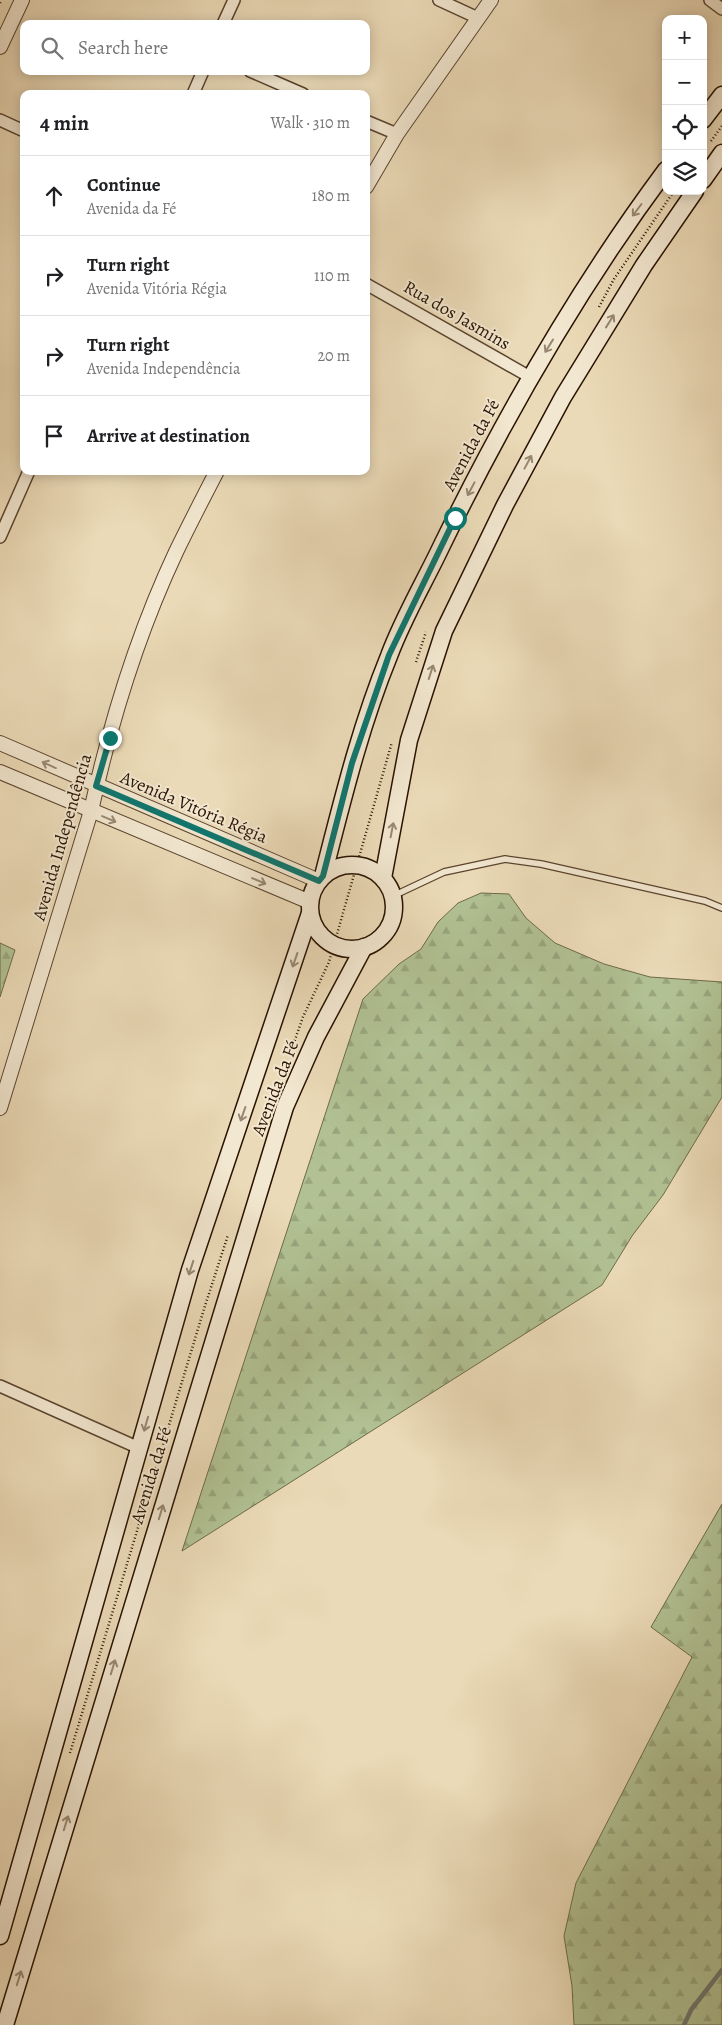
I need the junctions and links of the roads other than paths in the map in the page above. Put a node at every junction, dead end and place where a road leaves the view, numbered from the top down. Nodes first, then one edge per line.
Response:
1 (22, 0) edge
2 (234, 0) edge
3 (439, 0) edge
4 (491, 0) edge
5 (710, 0) edge
6 (722, 9) edge
7 (478, 18) junction
8 (225, 20) edge
9 (0, 47) edge
10 (201, 75) edge
11 (259, 75) edge
12 (195, 90) edge
13 (293, 90) edge
14 (722, 94) edge
15 (707, 115) edge
16 (0, 120) edge
17 (370, 123) edge
18 (20, 129) edge
19 (397, 134) junction
20 (715, 149) edge
21 (707, 170) edge
22 (662, 175) edge
23 (370, 180) edge
24 (692, 195) edge
25 (370, 286) edge
26 (530, 377) junction
27 (27, 475) edge
28 (215, 475) edge
29 (0, 537) edge
30 (0, 742) edge
31 (0, 772) edge
32 (96, 786) junction
33 (91, 811) junction
34 (383, 878) junction
35 (321, 879) junction
36 (393, 896) junction
37 (310, 908) junction
38 (722, 908) edge
39 (364, 948) junction
40 (0, 1108) edge
41 (0, 1386) edge
42 (139, 1448) junction
43 (0, 1936) edge
44 (5, 2025) edge

1 - 9 street
2 - 8 street
3 - 7 street
4 - 7 street
5 - 6 street
7 - 19 street
10 - 12 street
11 - 13 street
14 - 15 main road
16 - 18 street
17 - 19 street
19 - 23 street
20 - 21 main road
22 -> 26 main road, Avenida da Fé
34 -> 24 main road
25 - 26 street, Rua dos Jasmins
26 -> 35 main road, Avenida da Fé
27 - 29 street
28 - 32 street, Avenida Independência
32 -> 30 street, Avenida Vitória Régia
31 - 33 street
32 - 33 street, Avenida Independência
32 - 35 street, Avenida Vitória Régia
33 -> 37 street
33 - 40 street, Avenida Independência
34 - 35 main road
34 - 36 main road
35 - 37 main road
36 - 38 lane
36 - 39 main road
37 - 39 main road
37 -> 42 main road, Avenida da Fé
44 -> 39 main road, Avenida da Fé
41 - 42 street
42 - 43 main road, Avenida da Fé

